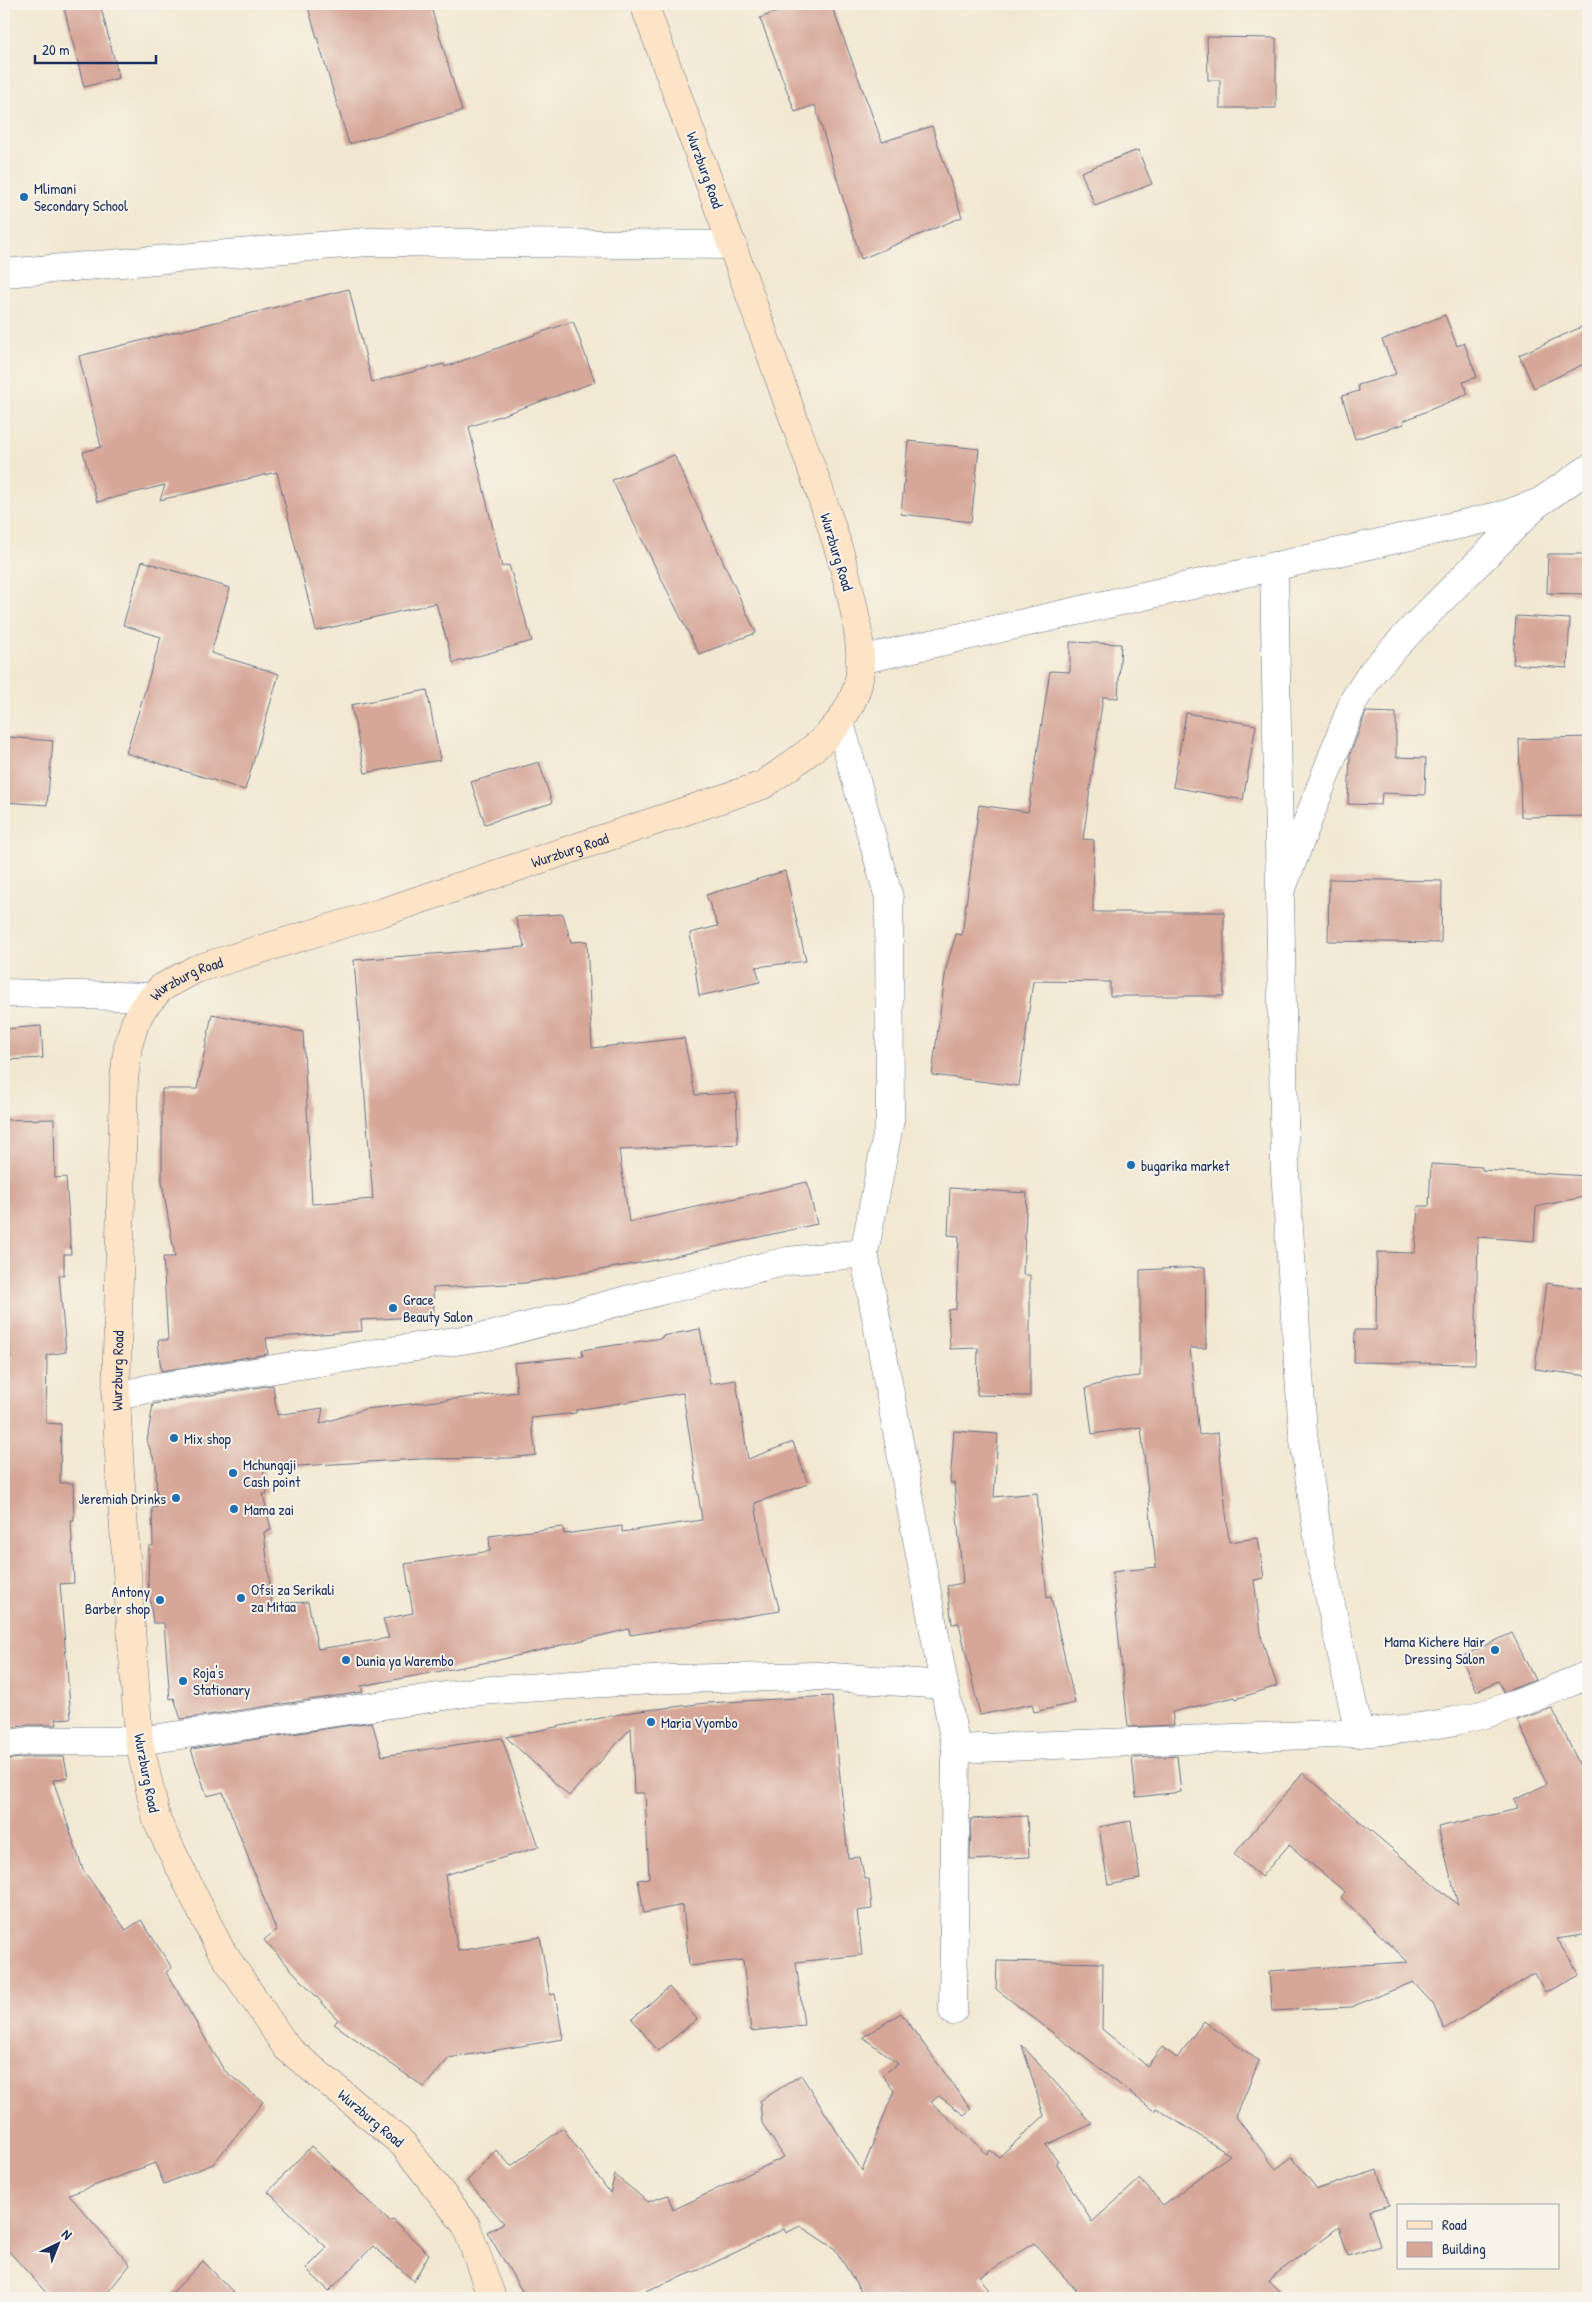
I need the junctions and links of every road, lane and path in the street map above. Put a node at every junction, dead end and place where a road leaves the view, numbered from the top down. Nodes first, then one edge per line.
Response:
1 (644, 4) edge
2 (733, 245) junction
3 (4, 273) edge
4 (1588, 469) edge
5 (1540, 502) junction
6 (1274, 566) junction
7 (860, 660) junction
8 (840, 724) junction
9 (1279, 897) junction
10 (4, 993) edge
11 (153, 997) junction
12 (864, 1253) junction
13 (116, 1397) junction
14 (1588, 1675) edge
15 (944, 1685) junction
16 (1359, 1733) junction
17 (139, 1740) junction
18 (4, 1744) edge
19 (956, 1750) junction
20 (953, 2012) dead end
21 (492, 2298) edge

1 - 2 main road, Wurzburg Road
2 - 3 street
2 - 7 main road, Wurzburg Road
4 - 5 street
5 - 6 street
5 - 9 street
6 - 7 street
6 - 9 street
7 - 8 main road, Wurzburg Road
8 - 11 main road, Wurzburg Road
8 - 12 street
9 - 16 street
10 - 11 street
11 - 13 main road, Wurzburg Road
12 - 13 street
12 - 15 street
13 - 17 main road, Wurzburg Road
14 - 16 street
15 - 17 street
15 - 19 street
16 - 19 street
17 - 18 street
17 - 21 main road, Wurzburg Road
19 - 20 street

